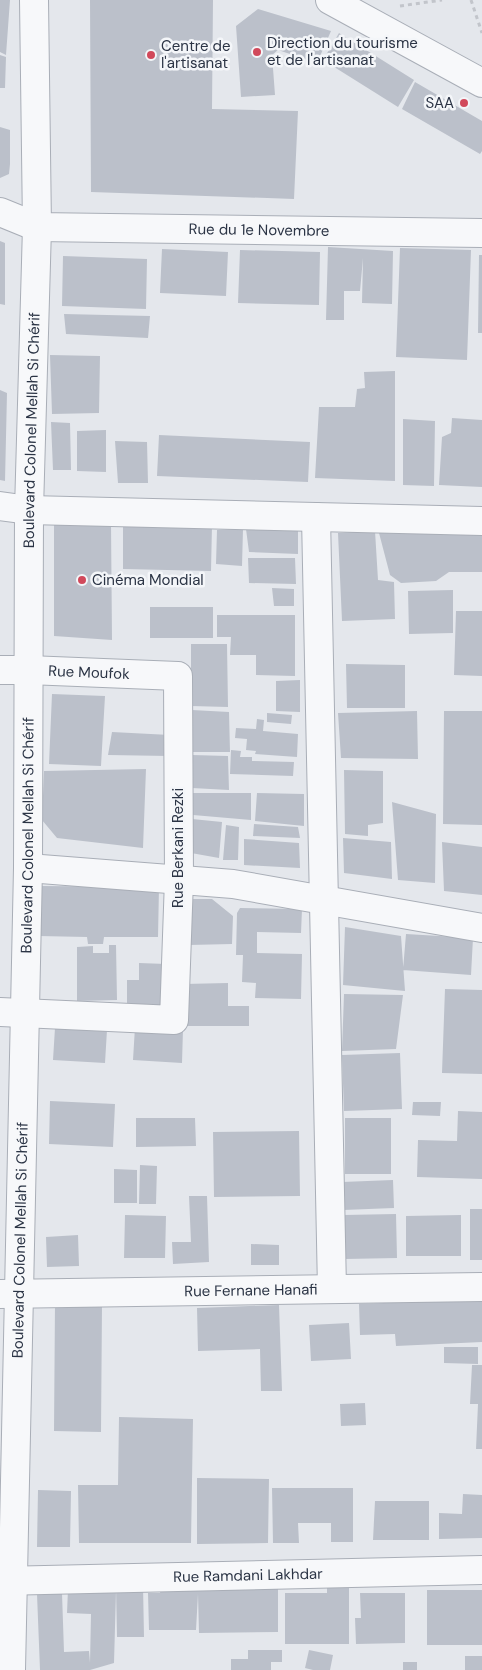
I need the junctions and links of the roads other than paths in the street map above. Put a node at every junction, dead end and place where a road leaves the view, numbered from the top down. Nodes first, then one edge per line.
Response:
1 (34, 0) edge
2 (330, 0) edge
3 (482, 83) edge
4 (0, 212) edge
5 (37, 227) junction
6 (482, 234) edge
7 (0, 506) edge
8 (29, 510) junction
9 (316, 517) junction
10 (482, 521) edge
11 (0, 670) edge
12 (28, 670) junction
13 (178, 676) joint
14 (28, 868) junction
15 (179, 880) junction
16 (324, 900) junction
17 (482, 928) edge
18 (12, 1013) edge
19 (482, 1287) edge
20 (332, 1289) junction
21 (10, 1294) edge
22 (482, 1570) edge
23 (6, 1580) edge
24 (11, 1670) edge

1 - 5 street, Boulevard Colonel Mellah Si Chérif
2 - 3 street
4 - 5 street
5 - 6 street, Rue du 1e Novembre
5 - 8 street, Boulevard Colonel Mellah Si Chérif
7 - 8 street
8 - 9 street
8 - 12 street, Boulevard Colonel Mellah Si Chérif
9 - 10 street
9 - 16 street
11 - 12 street, Rue Moufok
12 - 13 street, Rue Moufok
12 - 14 street, Boulevard Colonel Mellah Si Chérif
13 - 15 street, Rue Berkani Rezki
14 - 15 street
14 - 18 street, Boulevard Colonel Mellah Si Chérif
15 - 16 street
15 - 18 street, Rue Berkani Rezki
16 - 17 street
16 - 20 street
18 - 21 street, Boulevard Colonel Mellah Si Chérif
19 - 20 street, Rue Fernane Hanafi
20 - 21 street, Rue Fernane Hanafi
21 - 23 street, Boulevard Colonel Mellah Si Chérif
22 - 23 street, Rue Ramdani Lakhdar
23 - 24 street, Boulevard Colonel Mellah Si Chérif

